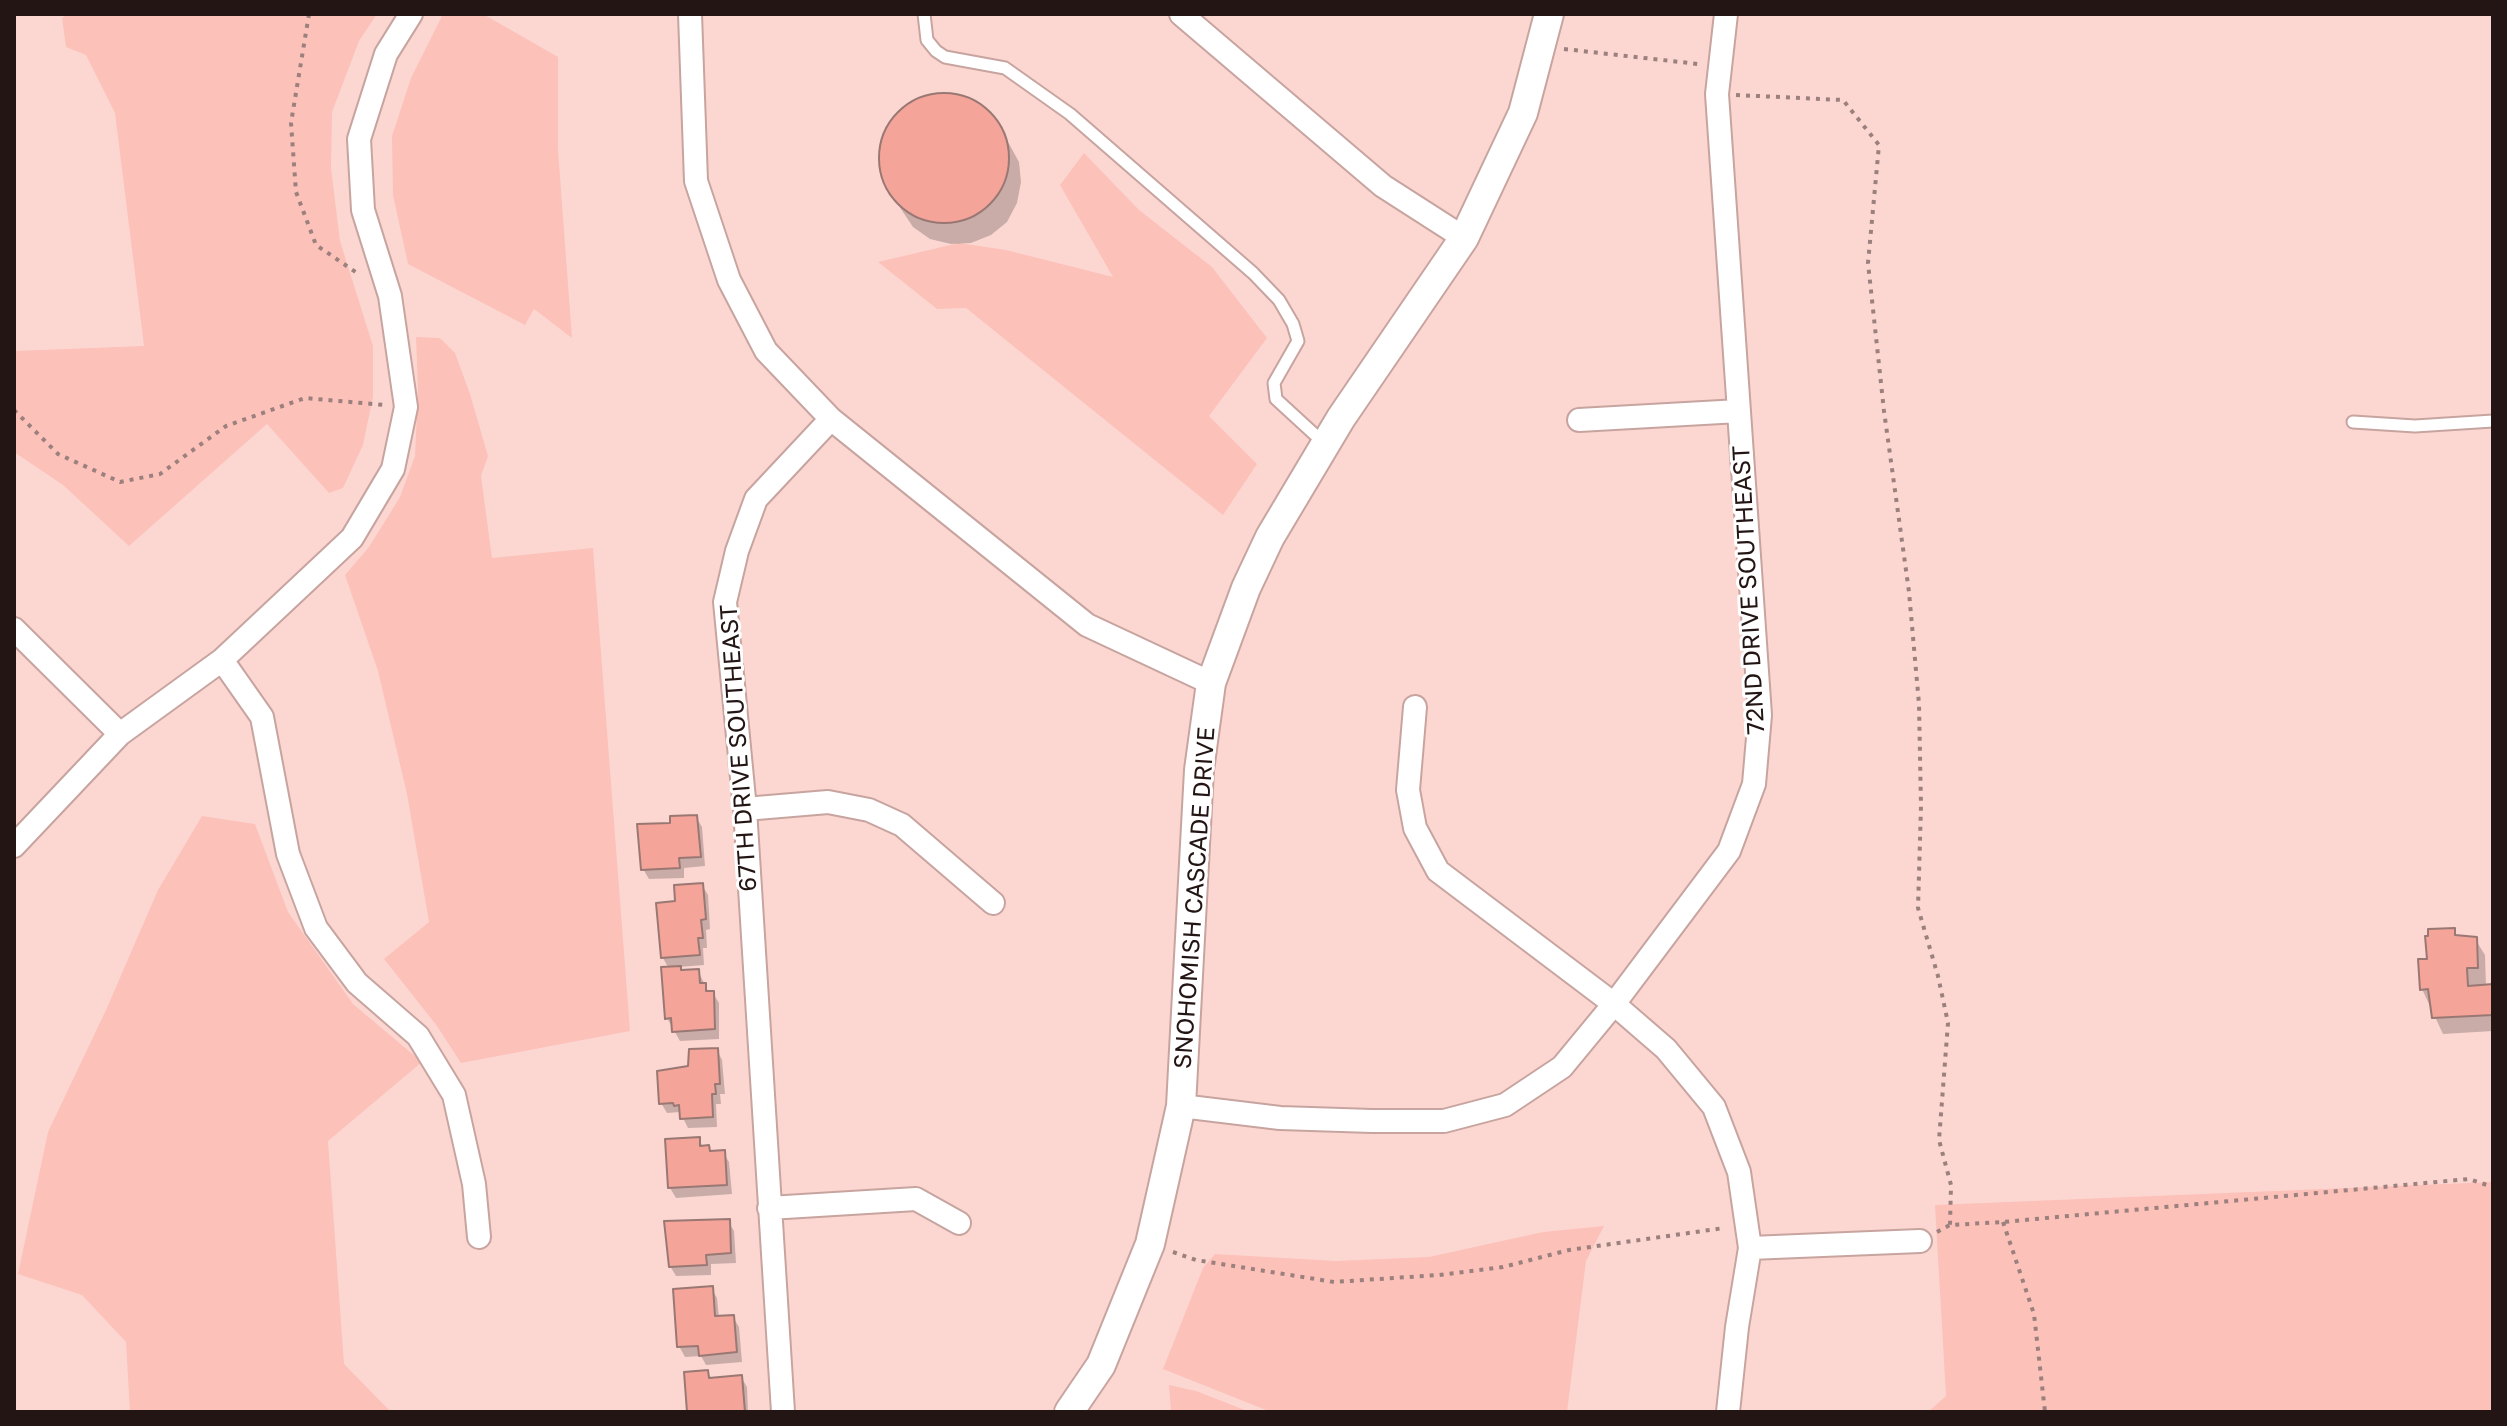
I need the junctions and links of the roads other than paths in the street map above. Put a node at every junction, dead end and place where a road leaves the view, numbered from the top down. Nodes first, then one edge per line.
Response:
1 (411, 14) edge
2 (690, 14) edge
3 (924, 14) edge
4 (1181, 14) edge
5 (1549, 14) edge
6 (1726, 14) edge
7 (1464, 238) junction
8 (1739, 411) junction
9 (831, 419) junction
10 (1579, 420) dead end
11 (2493, 421) edge
12 (2353, 422) dead end
13 (1325, 445) junction
14 (14, 629) edge
15 (222, 660) junction
16 (1211, 683) junction
17 (1415, 707) dead end
18 (120, 734) junction
19 (745, 809) junction
20 (14, 846) edge
21 (993, 903) dead end
22 (1614, 1004) junction
23 (1181, 1106) junction
24 (769, 1208) junction
25 (959, 1223) dead end
26 (479, 1237) dead end
27 (1920, 1241) dead end
28 (1750, 1248) junction
29 (783, 1412) edge
30 (1069, 1412) edge
31 (1728, 1412) edge

1 - 15 street
2 - 9 street
3 - 13 lane
4 - 7 street
5 - 7 street, SNOHOMISH CASCADE DRIVE
6 - 8 street, 72ND DRIVE SOUTHEAST
7 - 13 street, SNOHOMISH CASCADE DRIVE
8 - 10 street
8 - 22 street, 72ND DRIVE SOUTHEAST
9 - 16 street
9 - 19 street, 67TH DRIVE SOUTHEAST
11 - 12 lane
13 - 16 street, SNOHOMISH CASCADE DRIVE
14 - 18 street
15 - 18 street
15 - 26 street
16 - 23 street, SNOHOMISH CASCADE DRIVE
17 - 22 street
18 - 20 street
19 - 21 street
19 - 24 street, 67TH DRIVE SOUTHEAST
22 - 23 street, 72ND DRIVE SOUTHEAST
22 - 28 street
23 - 30 street, SNOHOMISH CASCADE DRIVE
24 - 25 street
24 - 29 street, 67TH DRIVE SOUTHEAST
27 - 28 street
28 - 31 street

